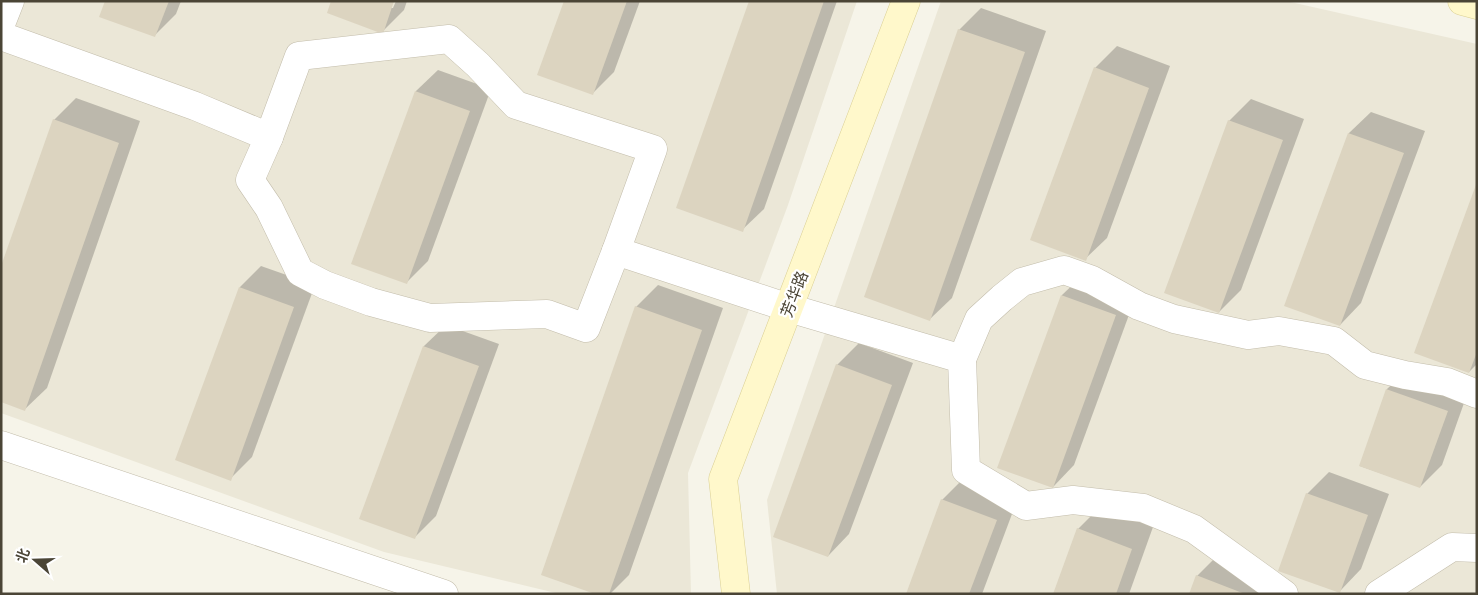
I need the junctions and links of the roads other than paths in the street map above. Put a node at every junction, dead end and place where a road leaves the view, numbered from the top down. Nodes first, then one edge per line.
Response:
1 (10, 1) edge
2 (906, 1) edge
3 (1462, 1) edge
4 (1477, 5) edge
5 (1, 24) edge
6 (1, 36) edge
7 (269, 137) junction
8 (616, 251) junction
9 (789, 308) junction
10 (962, 359) junction
11 (1477, 394) edge
12 (1, 445) edge
13 (1477, 548) edge
14 (444, 594) edge
15 (736, 594) edge
16 (1284, 594) edge
17 (1379, 594) edge

1 - 5 street
2 - 9 street, 芳华路
3 - 4 street
6 - 7 street
7 - 8 street
7 - 8 street
8 - 9 street
9 - 10 street
9 - 15 street, 芳华路
10 - 11 street
10 - 16 street
12 - 14 street
13 - 17 street

